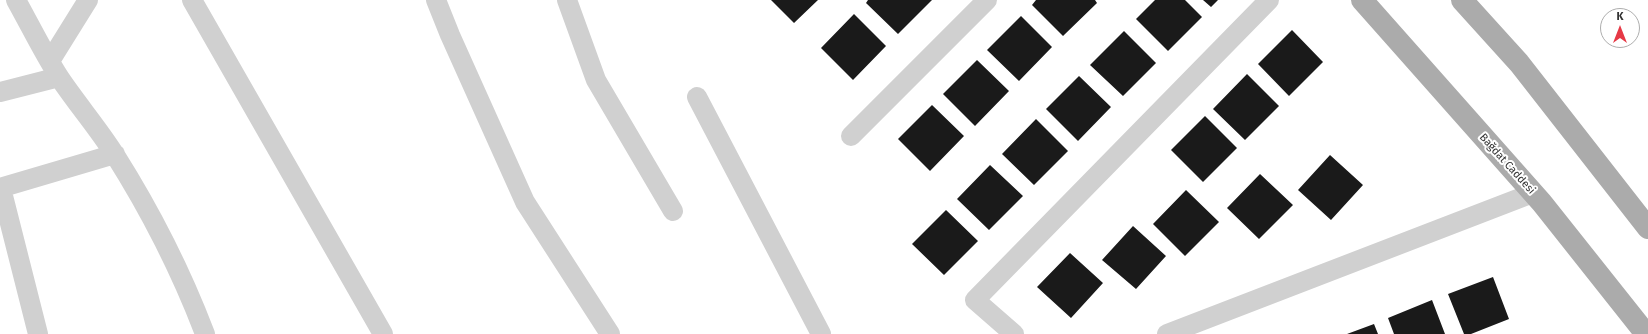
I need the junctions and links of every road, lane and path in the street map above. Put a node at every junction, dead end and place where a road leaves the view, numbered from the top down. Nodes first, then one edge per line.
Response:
1 (16, 0) edge
2 (88, 0) edge
3 (192, 0) edge
4 (436, 0) edge
5 (567, 0) edge
6 (987, 0) edge
7 (1269, 0) edge
8 (1362, 0) edge
9 (1462, 0) edge
10 (55, 69) junction
11 (0, 92) edge
12 (697, 97) dead end
13 (851, 136) dead end
14 (115, 154) junction
15 (0, 188) edge
16 (1533, 193) junction
17 (673, 211) dead end
18 (1648, 228) edge
19 (38, 334) edge
20 (205, 334) edge
21 (383, 334) edge
22 (610, 334) edge
23 (821, 334) edge
24 (1014, 334) edge
25 (1167, 334) edge
26 (1646, 334) edge

1 - 10 street
2 - 10 street
3 - 21 street
4 - 22 street
5 - 17 street
6 - 13 street
7 - 24 street
8 - 16 main road, Bağdat Caddesi
9 - 18 main road
10 - 11 street
10 - 14 street
12 - 23 street
14 - 15 street
14 - 20 street
15 - 19 street
16 - 25 street
16 - 26 main road, Bağdat Caddesi

